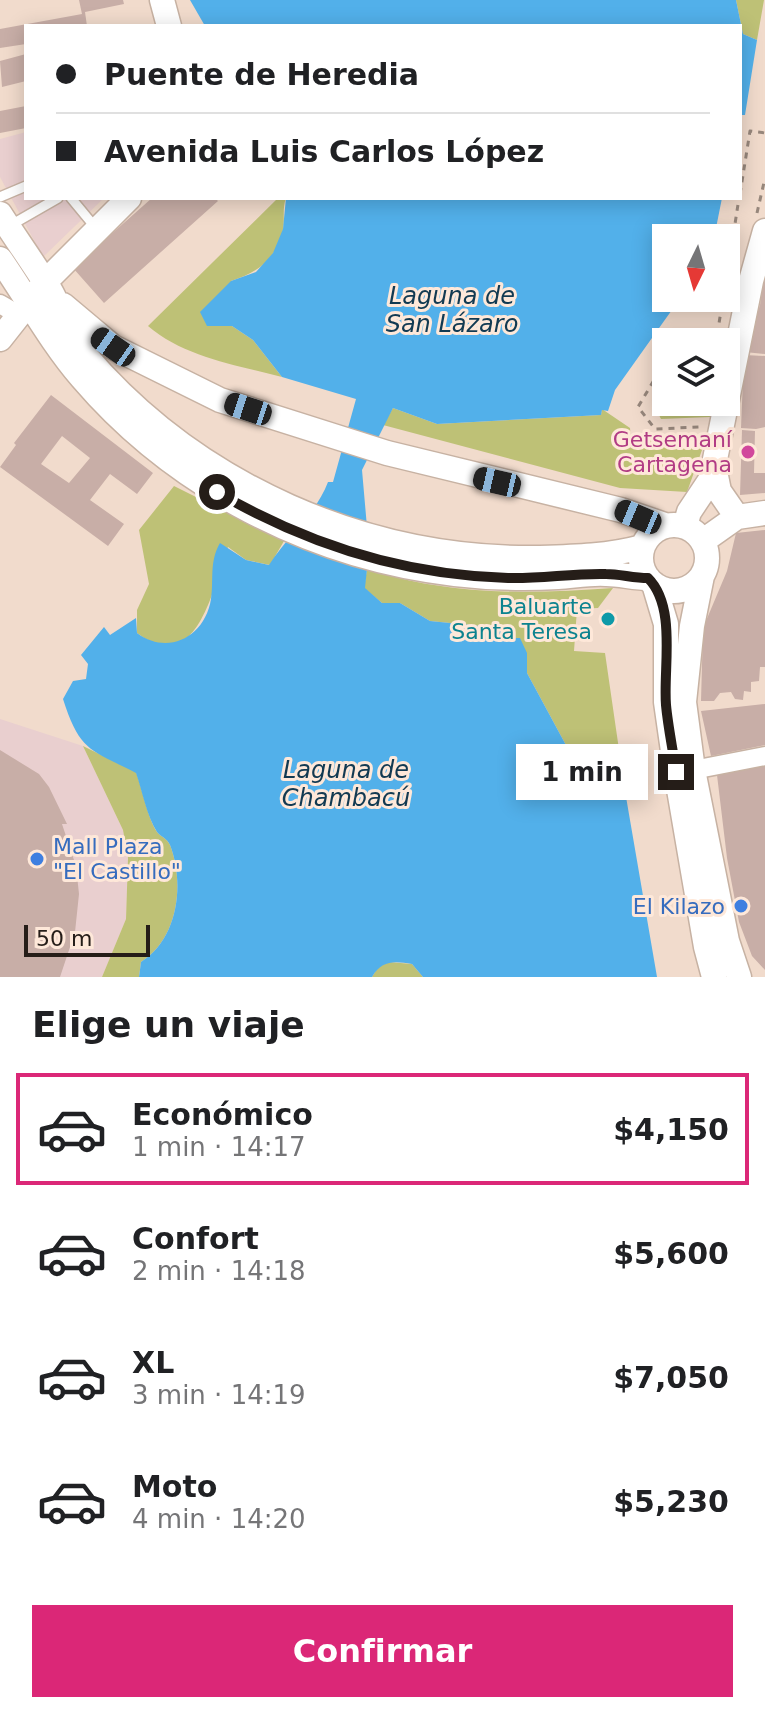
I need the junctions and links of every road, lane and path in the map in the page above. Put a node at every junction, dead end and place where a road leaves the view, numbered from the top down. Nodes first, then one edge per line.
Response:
1 (162, 0) edge
2 (168, 24) edge
3 (765, 133) edge
4 (765, 178) edge
5 (742, 183) edge
6 (24, 187) edge
7 (763, 192) dead end
8 (0, 197) edge
9 (53, 200) edge
10 (73, 200) edge
11 (127, 200) edge
12 (739, 200) edge
13 (4, 220) edge
14 (735, 224) edge
15 (97, 230) junction
16 (765, 231) edge
17 (0, 259) edge
18 (29, 299) edge
19 (0, 339) edge
20 (652, 384) edge
21 (708, 426) dead end
22 (714, 466) junction
23 (765, 513) edge
24 (737, 517) junction
25 (684, 531) junction
26 (642, 547) junction
27 (591, 565) junction
28 (702, 576) junction
29 (651, 581) junction
30 (765, 756) edge
31 (693, 770) junction
32 (714, 977) edge
33 (739, 977) edge

1 - 2 main road
3 - 5 path
4 - 7 path
6 - 8 lane
9 - 13 lane
10 - 15 lane
11 - 15 main road
12 - 14 path
13 - 18 main road
15 - 18 main road
16 - 22 main road
17 - 18 main road
18 - 19 main road
18 - 25 main road
18 - 27 main road
20 - 21 path
22 - 24 main road
22 - 25 main road
23 - 24 main road
24 - 25 main road
25 - 26 main road
25 - 28 main road
26 - 27 main road
26 - 29 main road
27 - 29 main road
28 - 29 main road
28 - 31 main road
29 - 32 main road
30 - 31 street
31 - 33 main road

